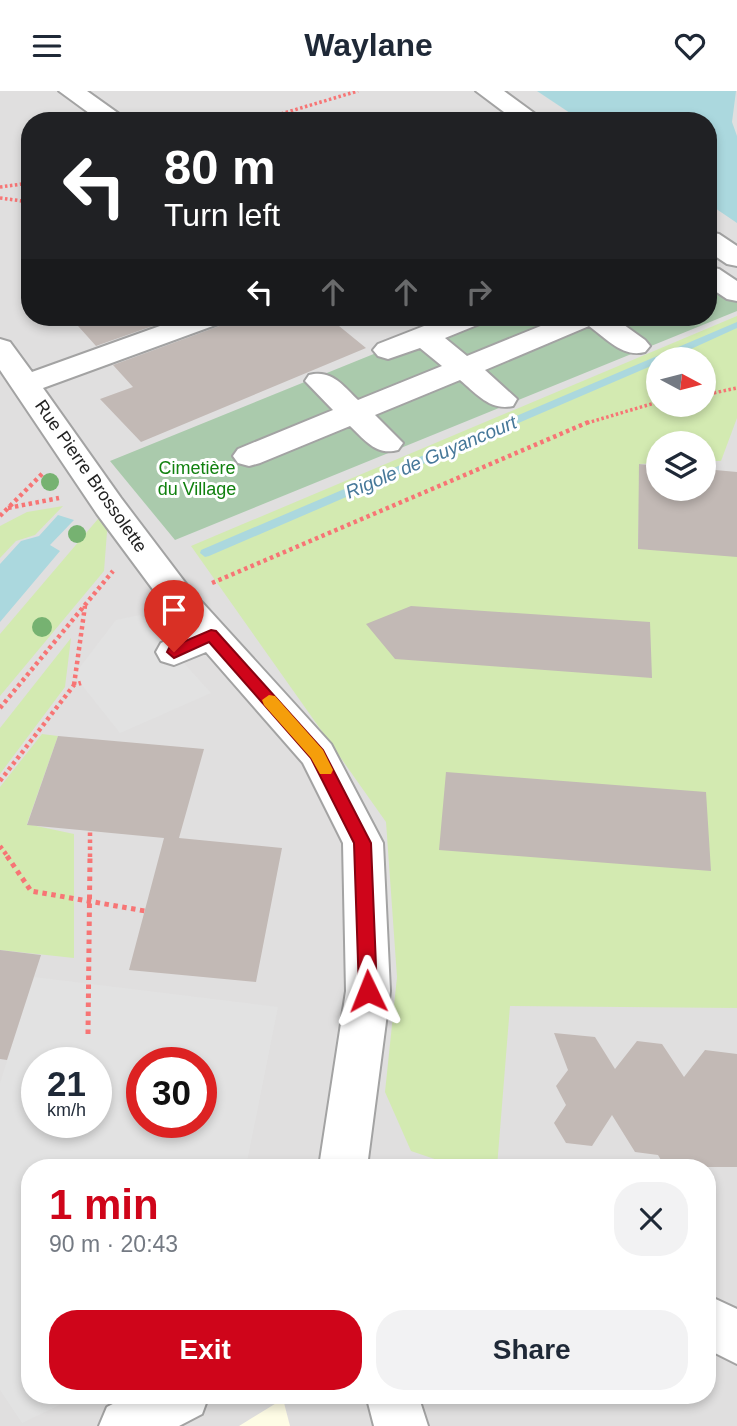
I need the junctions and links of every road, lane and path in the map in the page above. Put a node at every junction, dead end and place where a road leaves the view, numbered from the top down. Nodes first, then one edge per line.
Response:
1 (71, 91) edge
2 (358, 91) edge
3 (488, 91) edge
4 (103, 112) edge
5 (288, 112) edge
6 (520, 112) edge
7 (21, 184) edge
8 (0, 187) edge
9 (0, 198) edge
10 (21, 201) edge
11 (717, 280) edge
12 (737, 293) edge
13 (186, 326) edge
14 (470, 326) edge
15 (565, 326) edge
16 (607, 326) edge
17 (635, 346) dead end
18 (0, 348) edge
19 (388, 350) dead end
20 (464, 368) junction
21 (26, 384) junction
22 (737, 388) edge
23 (716, 392) edge
24 (646, 405) edge
25 (354, 412) junction
26 (70, 447) junction
27 (0, 516) edge
28 (113, 571) dead end
29 (178, 598) junction
30 (85, 605) junction
31 (211, 635) junction
32 (174, 652) dead end
33 (81, 683) dead end
34 (74, 685) junction
35 (0, 708) edge
36 (0, 781) edge
37 (90, 831) dead end
38 (0, 846) edge
39 (90, 901) junction
40 (145, 911) dead end
41 (88, 1034) dead end
42 (344, 1159) edge
43 (716, 1325) edge
44 (737, 1338) edge
45 (166, 1404) edge
46 (395, 1404) edge
47 (126, 1426) edge
48 (401, 1426) edge

1 - 4 street
2 - 5 path
3 - 6 street
7 - 8 path
9 - 10 path
11 - 12 street
13 - 21 street
14 - 20 street
15 - 20 street
16 - 17 street
18 - 21 street, Rue Pierre Brossolette
19 - 20 street
20 - 25 street
20 - 25 street
21 - 26 street, Rue Pierre Brossolette
22 - 23 path
24 - 29 path
25 - 25 street
26 - 27 path
26 - 29 street, Rue Pierre Brossolette
28 - 30 path
29 - 31 street, Rue Pierre Brossolette
30 - 34 path
30 - 35 path
31 - 32 street
31 - 42 street, Rue Pierre Brossolette
33 - 34 path
34 - 36 path
37 - 39 path
38 - 39 path
39 - 40 path
39 - 41 path
43 - 44 street
45 - 47 street
46 - 48 street

